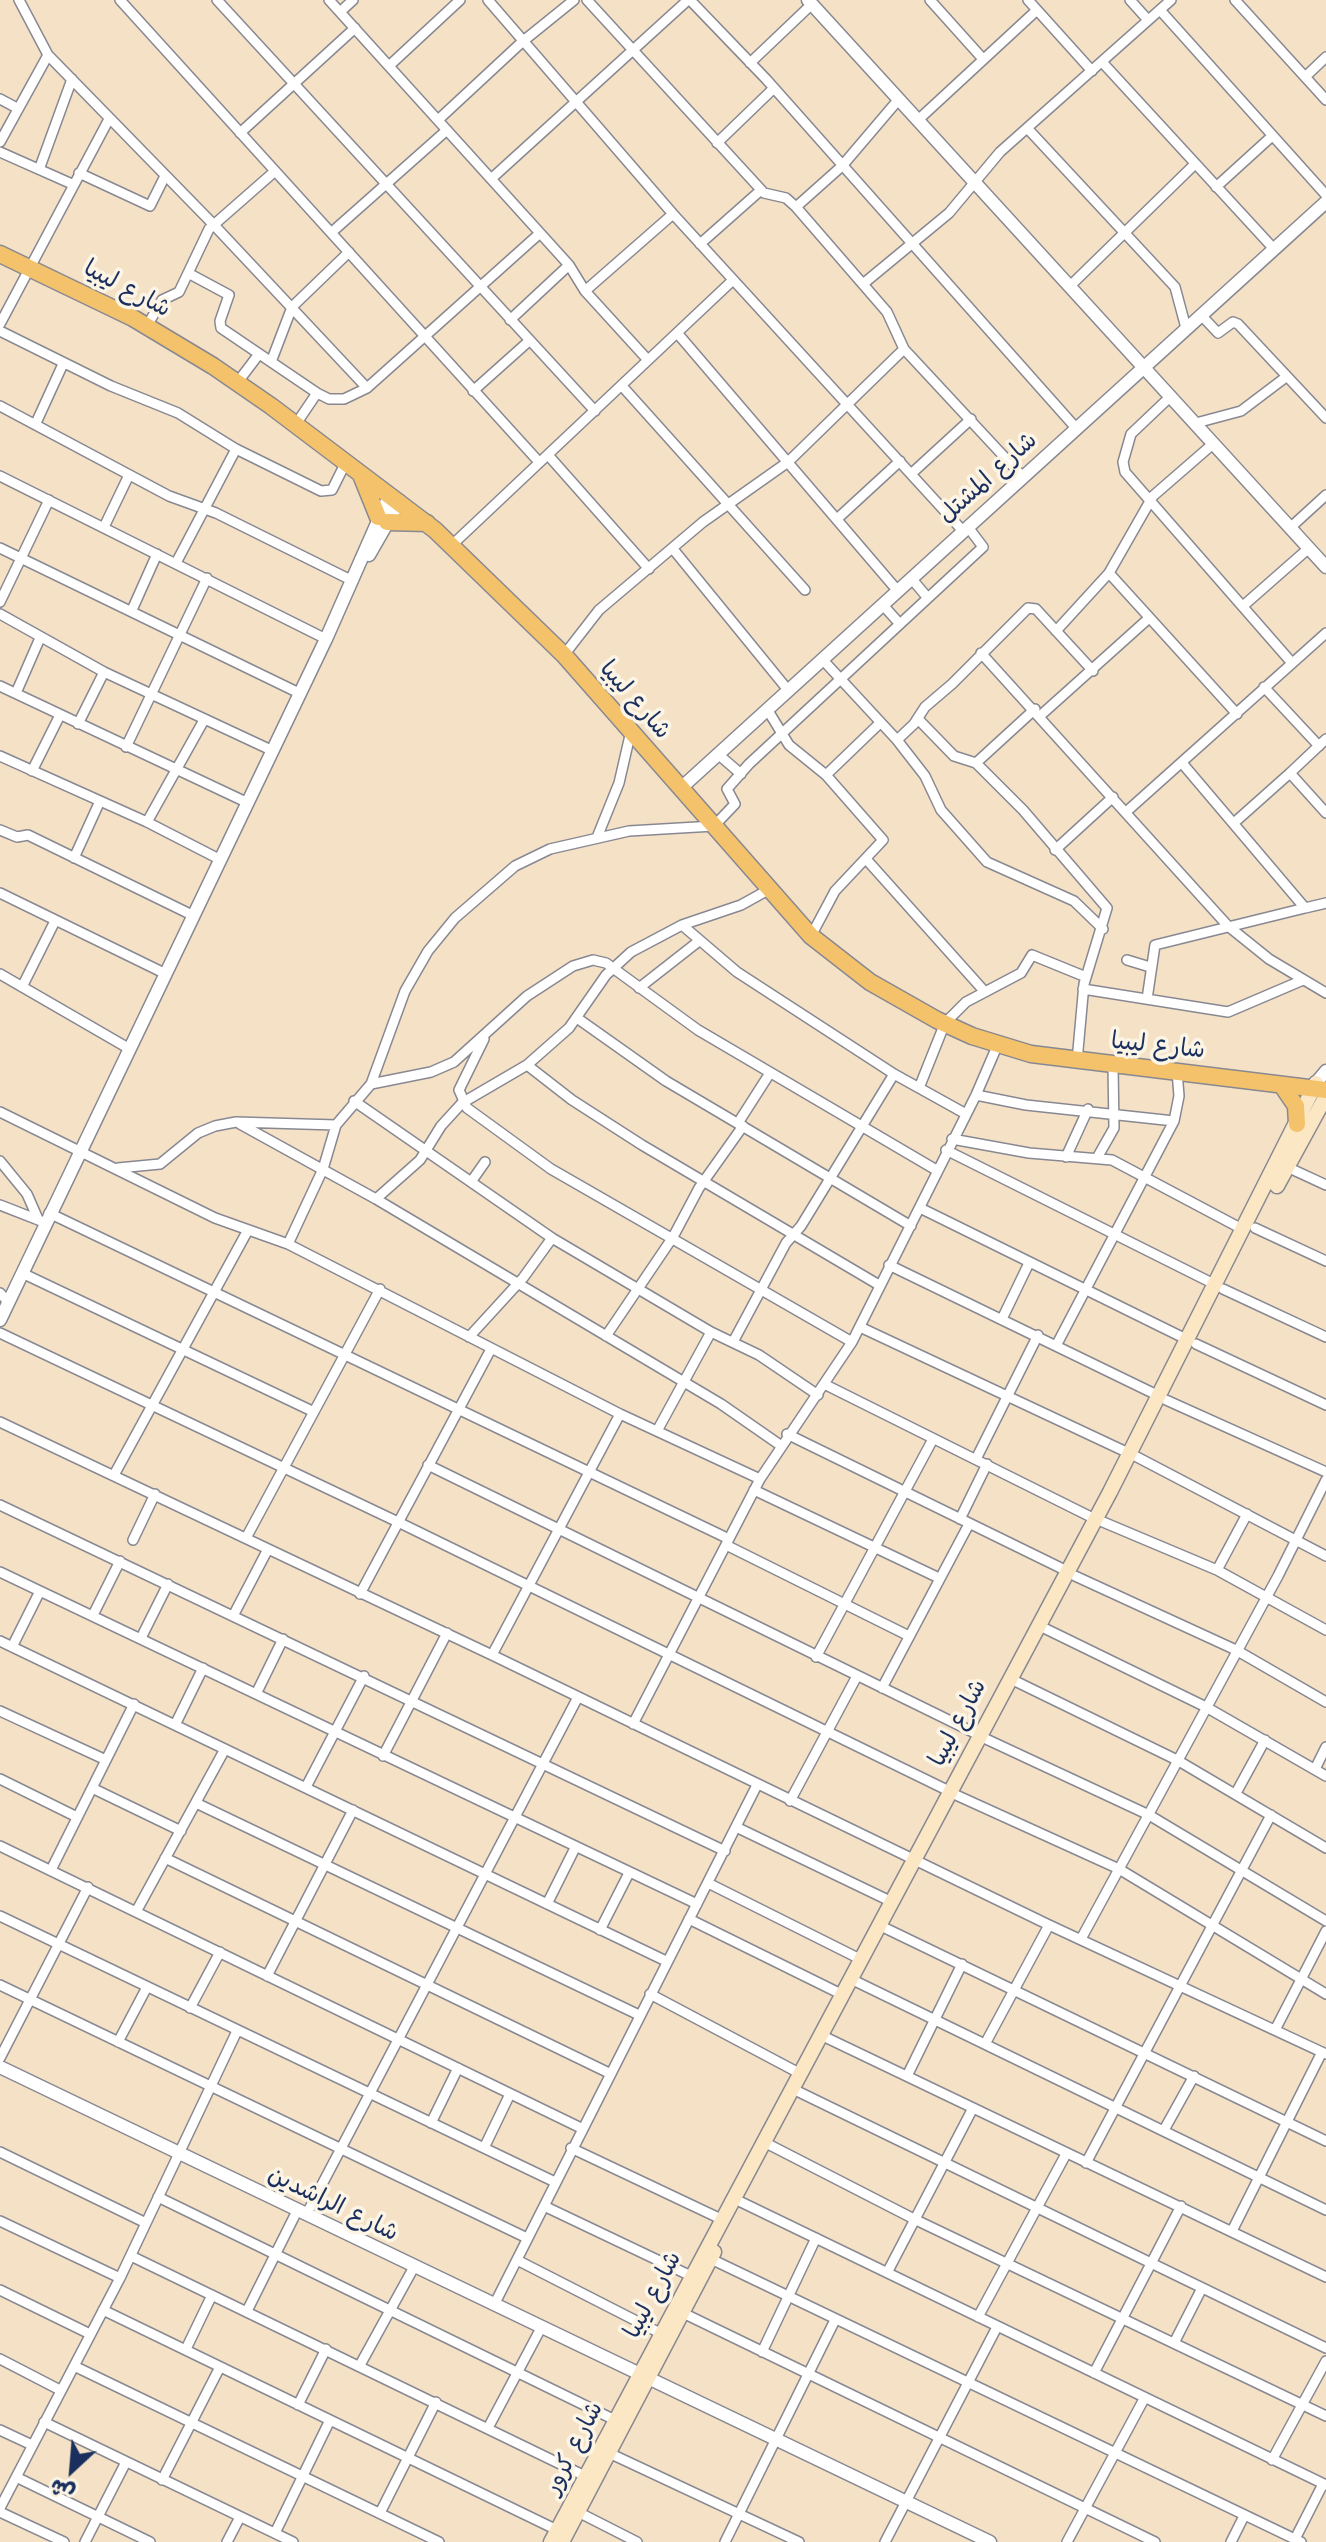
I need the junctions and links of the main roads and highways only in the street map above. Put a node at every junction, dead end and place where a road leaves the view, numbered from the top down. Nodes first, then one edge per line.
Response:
1 (0, 254) edge
2 (361, 473) junction
3 (427, 523) junction
4 (1260, 1082) junction
5 (1322, 1086) edge
6 (1283, 1087) junction
7 (1297, 1124) junction
8 (1250, 1229) junction
9 (1039, 1634) junction
10 (983, 1737) junction
11 (916, 1861) junction
12 (766, 2144) junction
13 (745, 2183) junction
14 (642, 2378) junction
15 (619, 2422) junction
16 (557, 2538) edge

1 - 2 highway, شارع ليبيا
2 - 3 highway, شارع ليبيا
2 - 3 highway
3 - 4 highway, شارع ليبيا
4 - 5 highway, شارع ليبيا
4 - 6 highway, شارع ليبيا
5 - 6 highway, شارع ليبيا
5 - 7 main road, شارع ليبيا
5 - 8 main road, شارع ليبيا
6 - 7 highway
7 - 8 main road, شارع ليبيا
8 - 9 main road, شارع ليبيا
9 - 10 main road, شارع ليبيا
9 - 10 main road, شارع ليبيا
10 - 11 main road, شارع ليبيا
11 - 12 main road, شارع ليبيا
11 - 12 main road, شارع ليبيا
12 - 13 main road, شارع ليبيا
13 - 14 main road, شارع ليبيا
13 - 14 main road, شارع ليبيا
14 - 15 main road, شارع كرور
15 - 16 main road, شارع كرور
15 - 16 main road, شارع كرور

